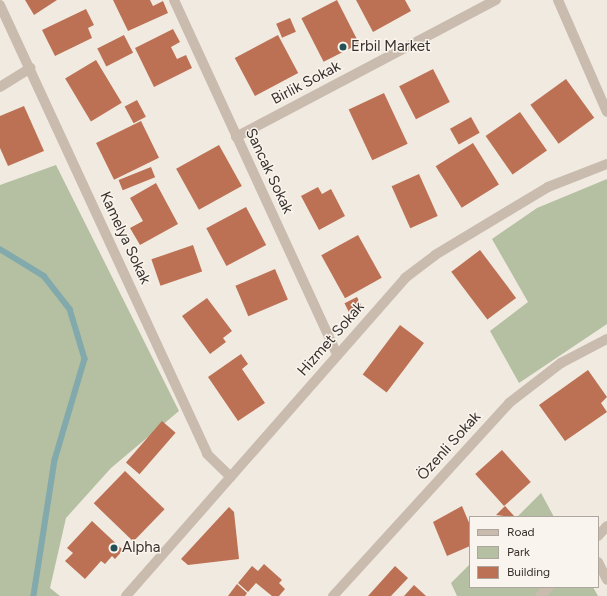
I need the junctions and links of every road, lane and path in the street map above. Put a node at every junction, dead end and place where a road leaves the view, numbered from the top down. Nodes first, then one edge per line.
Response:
1 (174, 0) edge
2 (496, 0) edge
3 (558, 0) edge
4 (0, 5) edge
5 (31, 68) junction
6 (0, 87) edge
7 (607, 112) edge
8 (236, 137) junction
9 (607, 164) edge
10 (607, 339) edge
11 (336, 355) junction
12 (231, 477) junction
13 (607, 526) edge
14 (599, 535) edge
15 (599, 564) edge
16 (607, 580) edge
17 (548, 588) edge
18 (126, 596) edge
19 (332, 596) edge
20 (540, 596) edge

1 - 8 street, Sancak Sokak
2 - 8 street, Birlik Sokak
3 - 7 street
4 - 5 street, Kamelya Sokak
5 - 6 street
5 - 12 street, Kamelya Sokak
8 - 11 street, Sancak Sokak
9 - 11 street, Hizmet Sokak
10 - 19 street, Özenli Sokak
11 - 12 street, Hizmet Sokak
12 - 18 street, Hizmet Sokak
13 - 14 street
15 - 16 street
17 - 20 street

